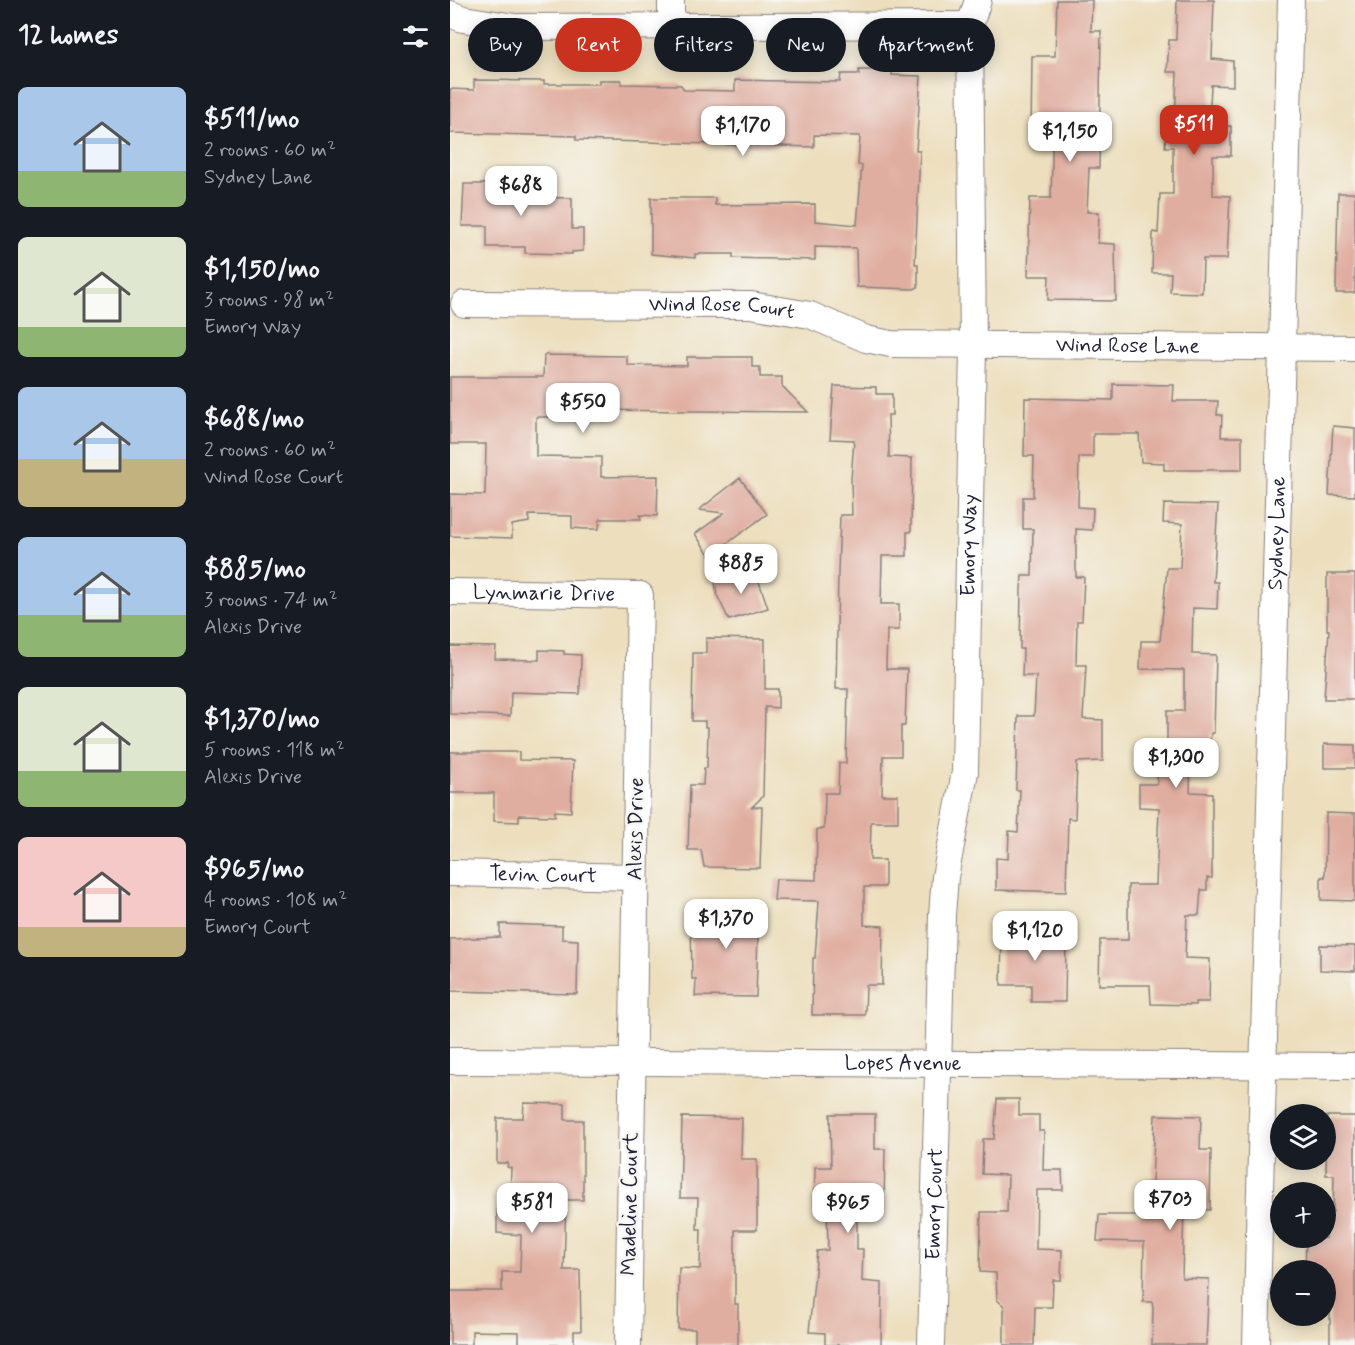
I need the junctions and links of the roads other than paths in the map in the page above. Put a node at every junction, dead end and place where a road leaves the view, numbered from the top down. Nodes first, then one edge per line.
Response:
1 (671, 0) edge
2 (978, 0) edge
3 (1291, 0) edge
4 (450, 14) edge
5 (671, 18) edge
6 (972, 18) edge
7 (858, 26) edge
8 (754, 27) edge
9 (654, 28) edge
10 (970, 72) edge
11 (464, 304) dead end
12 (973, 346) junction
13 (1284, 348) junction
14 (1355, 348) edge
15 (450, 592) edge
16 (640, 595) joint
17 (450, 873) edge
18 (635, 877) junction
19 (450, 1062) edge
20 (632, 1063) junction
21 (937, 1064) junction
22 (1264, 1066) junction
23 (1355, 1066) edge
24 (628, 1345) edge
25 (931, 1345) edge
26 (1256, 1345) edge

1 - 5 street
2 - 6 street, Emory Way
3 - 13 street, Sydney Lane
4 - 9 street
7 - 8 street
10 - 12 street, Emory Way
11 - 12 street, Wind Rose Court
12 - 13 street, Wind Rose Lane
12 - 21 street, Emory Way
13 - 14 street, Wind Rose Lane
13 - 22 street, Sydney Lane
15 - 16 street, Lynmarie Drive
16 - 18 street, Alexis Drive
17 - 18 street, Tevin Court
18 - 20 street, Alexis Drive
19 - 20 street, Lopes Avenue
20 - 21 street, Lopes Avenue
20 - 24 street, Madeline Court
21 - 22 street, Lopes Avenue
21 - 25 street, Emory Court
22 - 23 street, Lopes Avenue
22 - 26 street, Sydney Lane

